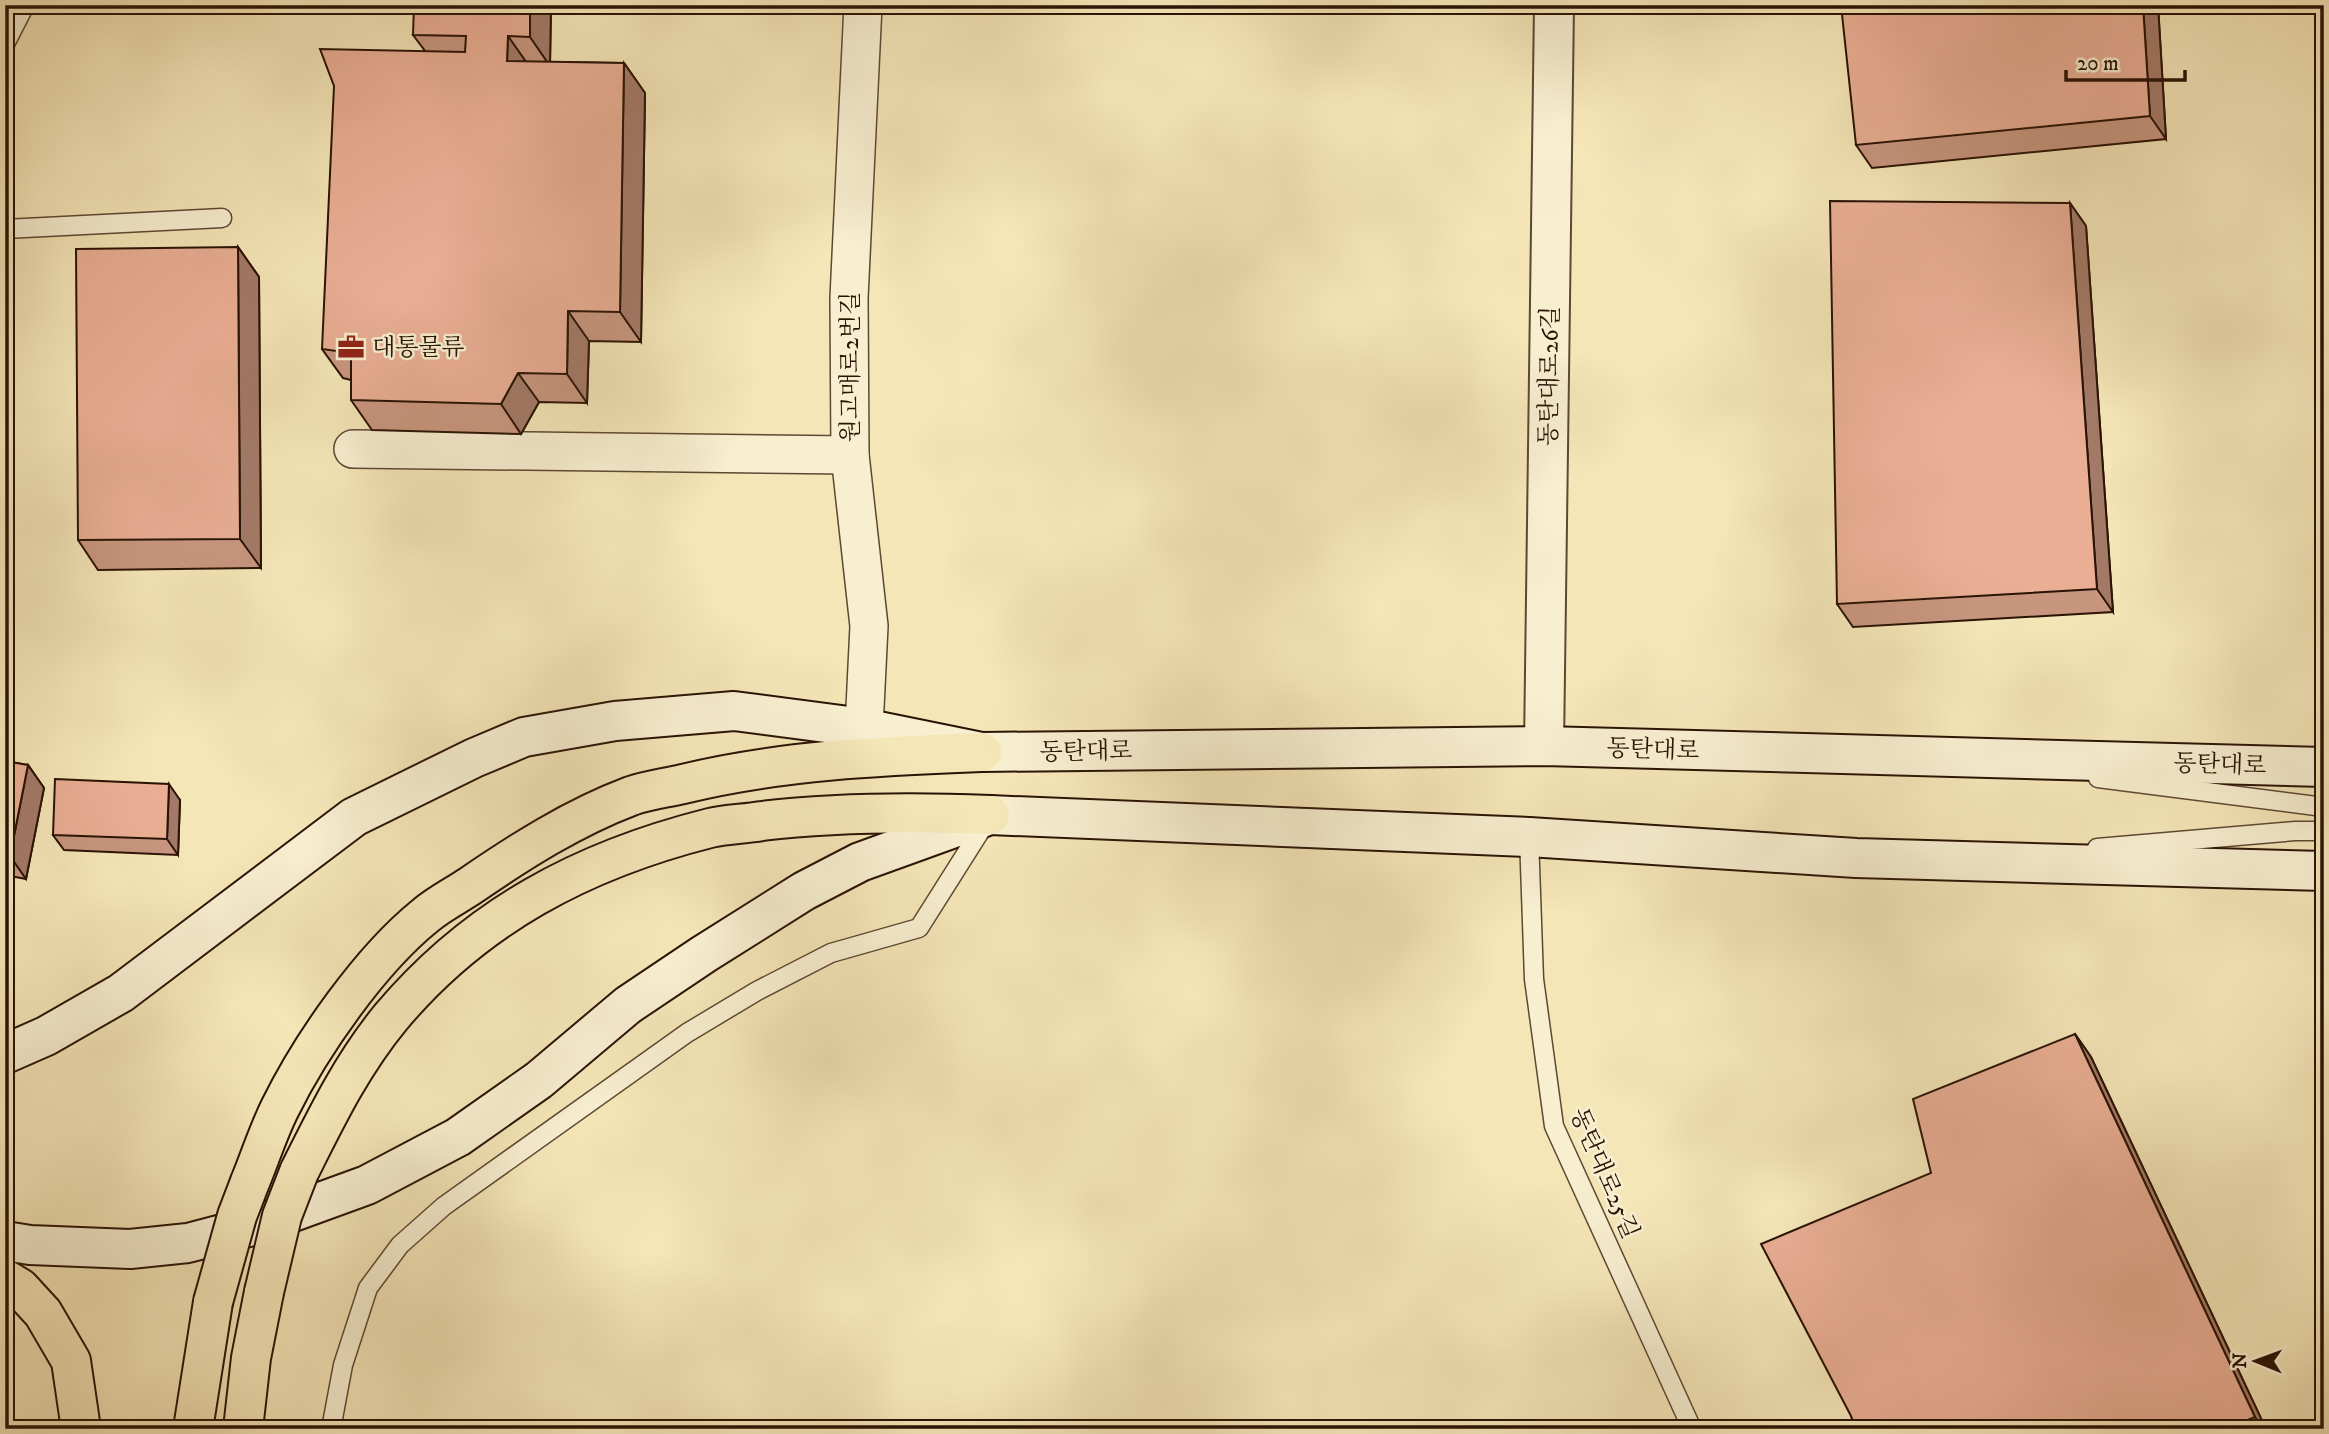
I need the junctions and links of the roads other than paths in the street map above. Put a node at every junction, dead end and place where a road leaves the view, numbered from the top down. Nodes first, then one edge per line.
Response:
1 (24, 5) edge
2 (863, 5) edge
3 (1554, 5) edge
4 (5, 44) edge
5 (222, 218) dead end
6 (5, 229) edge
7 (353, 449) dead end
8 (850, 455) junction
9 (864, 729) junction
10 (1544, 746) junction
11 (982, 752) junction
12 (1944, 757) junction
13 (2324, 767) edge
14 (2324, 807) edge
15 (990, 815) junction
16 (2324, 831) edge
17 (1529, 837) junction
18 (1947, 860) junction
19 (2324, 871) edge
20 (5, 1054) edge
21 (5, 1241) edge
22 (5, 1279) edge
23 (80, 1429) edge
24 (193, 1429) edge
25 (243, 1429) edge
26 (331, 1429) edge
27 (1692, 1429) edge

1 - 4 lane
2 - 8 street, 원고매로2번길
3 - 10 main road, 동탄대로26길
5 - 6 lane
7 - 8 street
8 - 9 street, 원고매로2번길
9 - 11 main road, 동탄대로
9 - 20 main road, 동탄대로
10 - 11 main road, 동탄대로
10 - 12 main road, 동탄대로
11 - 24 highway, bridge
12 - 13 main road, 동탄대로
12 - 14 lane
15 - 17 main road
15 - 21 main road
15 - 25 highway, bridge
15 - 26 lane
16 - 18 lane
17 - 18 main road
17 - 27 lane, 동탄대로25길
18 - 19 main road
22 - 23 highway

